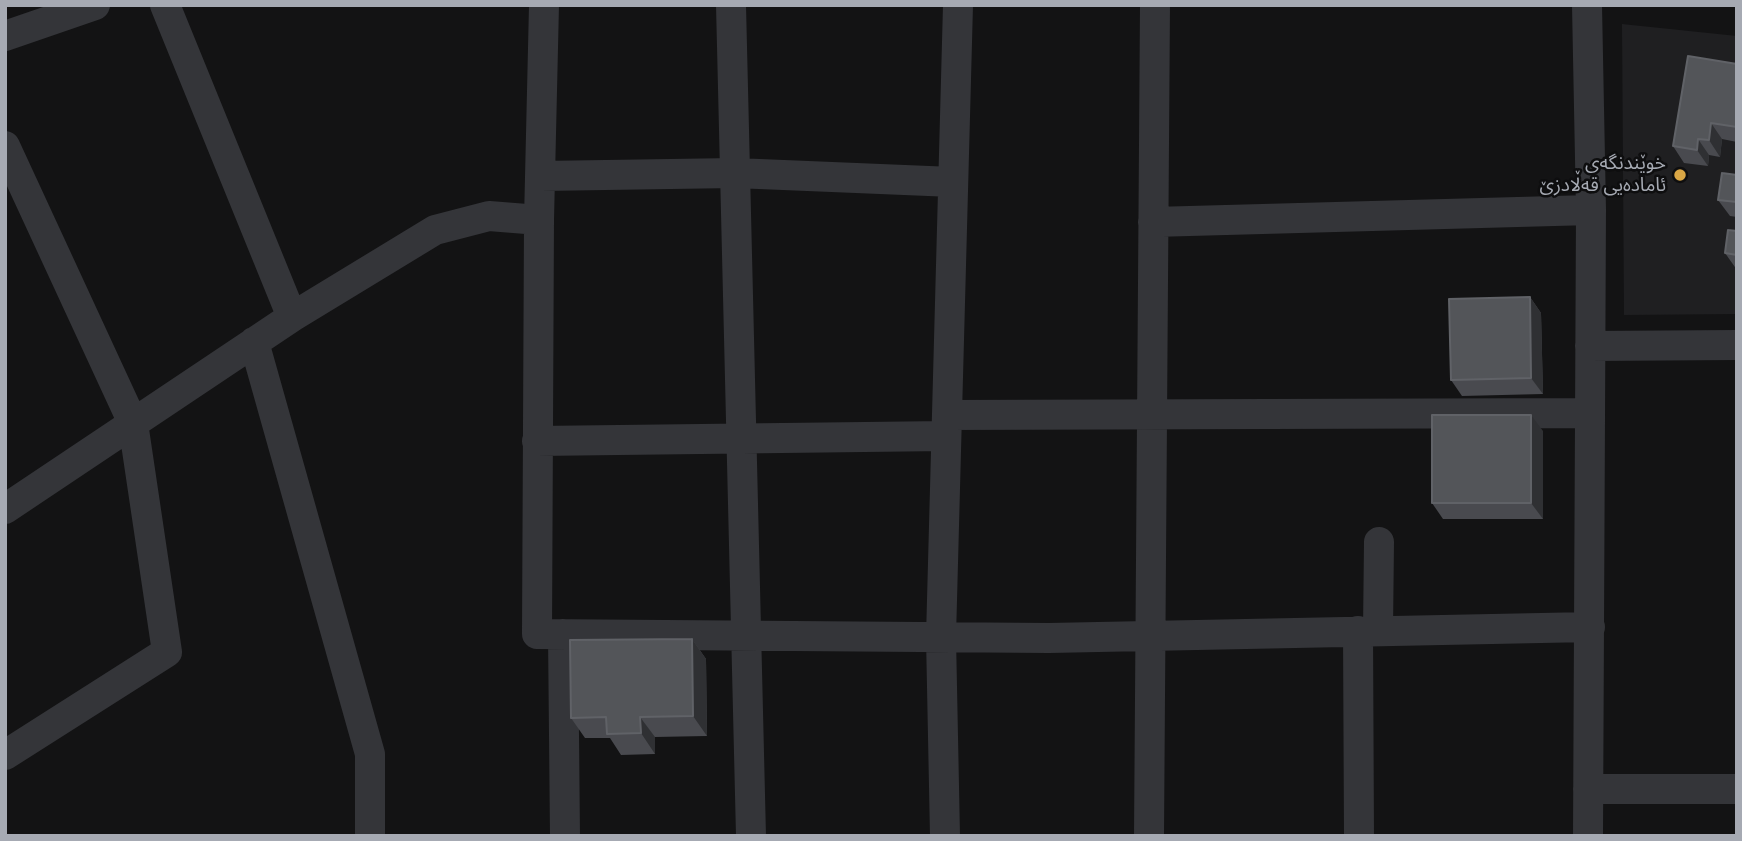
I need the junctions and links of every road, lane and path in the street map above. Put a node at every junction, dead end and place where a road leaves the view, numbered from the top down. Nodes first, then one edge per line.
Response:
1 (95, 5) edge
2 (165, 5) edge
3 (544, 5) edge
4 (731, 5) edge
5 (958, 5) edge
6 (1155, 5) edge
7 (1587, 5) edge
8 (5, 36) edge
9 (5, 146) edge
10 (735, 173) junction
11 (541, 176) junction
12 (953, 182) junction
13 (1591, 210) junction
14 (539, 220) junction
15 (1153, 222) junction
16 (292, 317) junction
17 (254, 342) junction
18 (1737, 345) edge
19 (1590, 346) junction
20 (1590, 413) junction
21 (1150, 414) junction
22 (133, 423) junction
23 (946, 426) junction
24 (742, 438) junction
25 (537, 441) junction
26 (5, 509) edge
27 (1378, 542) dead end
28 (1590, 627) junction
29 (1368, 630) junction
30 (563, 634) junction
31 (1148, 635) junction
32 (747, 636) junction
33 (941, 637) junction
34 (5, 755) edge
35 (1588, 789) junction
36 (1737, 789) edge
37 (370, 836) edge
38 (565, 836) edge
39 (751, 836) edge
40 (945, 836) edge
41 (1149, 836) edge
42 (1359, 836) edge
43 (1588, 836) edge

1 - 8 street
2 - 16 street
3 - 11 street
4 - 10 street
5 - 12 street
6 - 15 street
7 - 13 street
9 - 22 street
10 - 11 street
10 - 12 street
10 - 24 street
11 - 14 street
12 - 23 street
13 - 15 street
13 - 19 street
14 - 16 street
14 - 25 street
15 - 21 street
16 - 17 street
17 - 22 street
17 - 37 street
18 - 19 street
19 - 20 street
20 - 21 street
20 - 28 street
21 - 23 street
21 - 31 street
22 - 26 street
22 - 34 street
23 - 24 street
23 - 33 street
24 - 25 street
24 - 32 street
25 - 30 street
27 - 29 street
28 - 29 street
28 - 35 street
29 - 31 street
29 - 42 street
30 - 32 street
30 - 38 street
31 - 33 street
31 - 41 street
32 - 33 street
32 - 39 street
33 - 40 street
35 - 36 street
35 - 43 street

